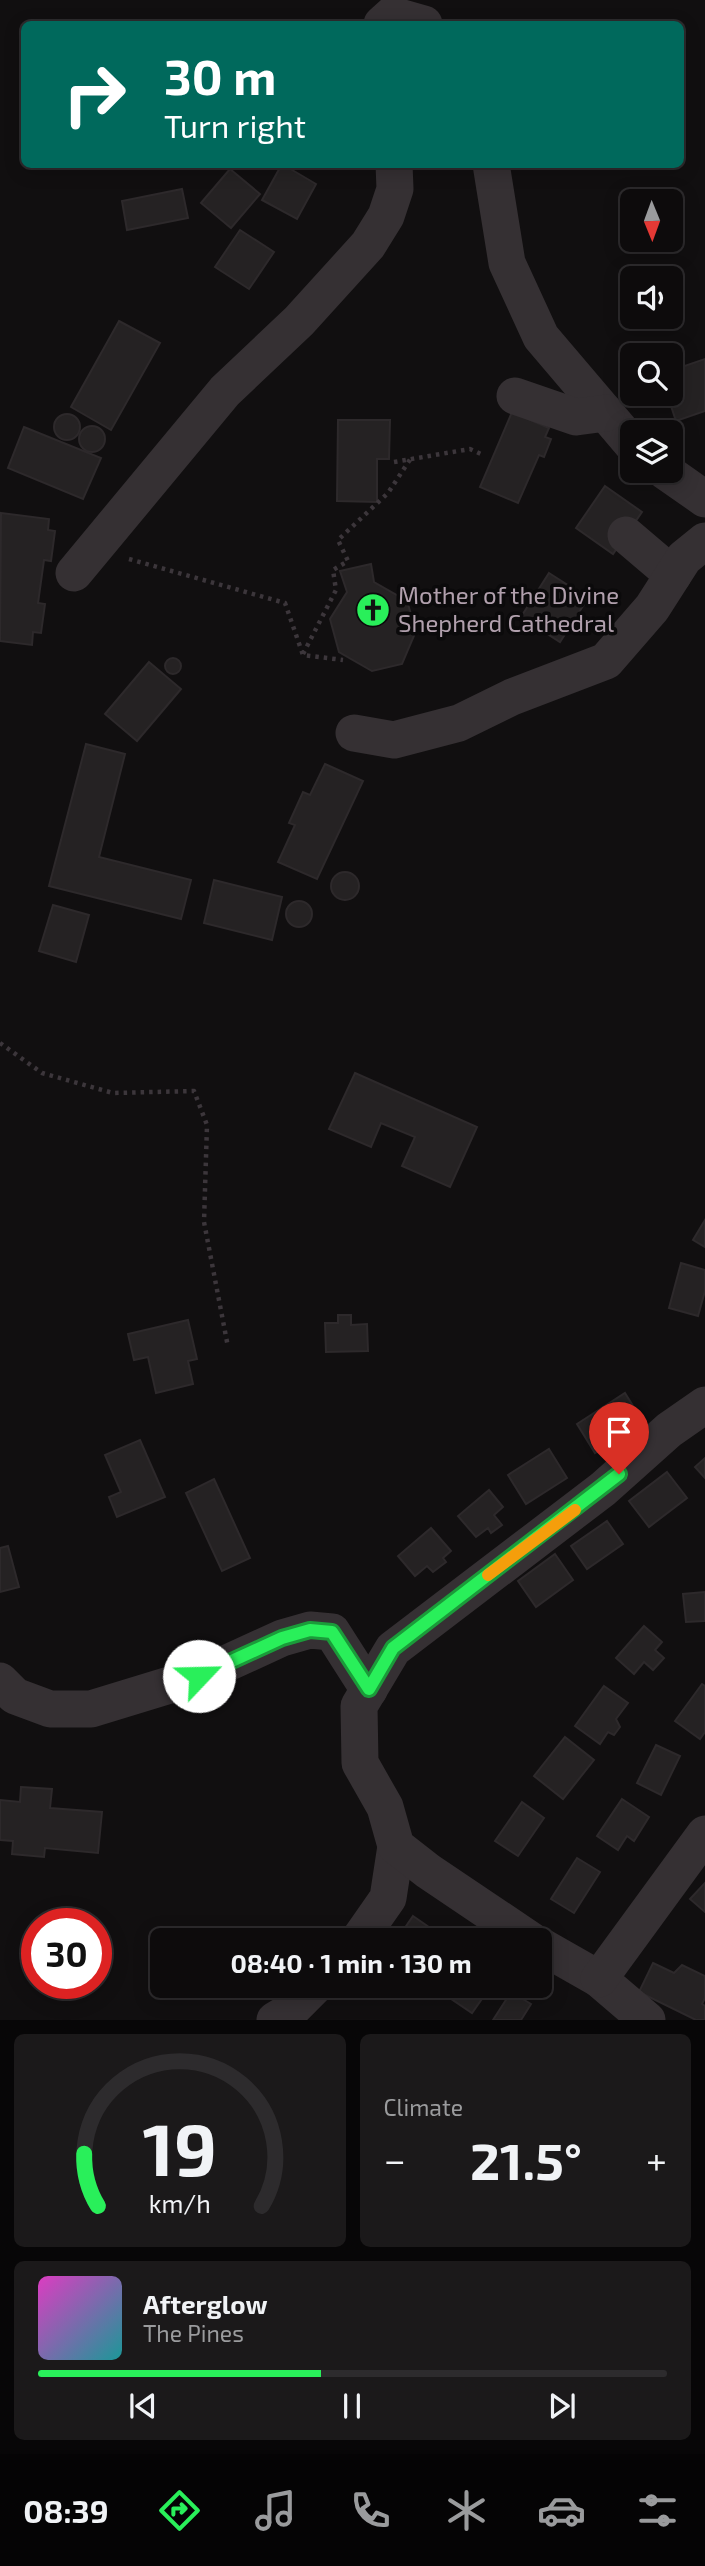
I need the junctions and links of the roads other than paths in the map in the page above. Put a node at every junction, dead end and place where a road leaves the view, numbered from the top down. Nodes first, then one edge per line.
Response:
1 (385, 21) edge
2 (413, 21) edge
3 (394, 168) edge
4 (492, 168) edge
5 (515, 396) dead end
6 (606, 413) junction
7 (620, 430) edge
8 (682, 483) edge
9 (705, 499) edge
10 (626, 535) dead end
11 (705, 541) edge
12 (74, 573) dead end
13 (673, 575) junction
14 (354, 733) dead end
15 (705, 1405) edge
16 (0, 1681) edge
17 (369, 1689) junction
18 (50, 1709) junction
19 (0, 1716) edge
20 (705, 1834) edge
21 (396, 1846) junction
22 (367, 1928) edge
23 (513, 1928) edge
24 (552, 1952) edge
25 (599, 1979) junction
26 (304, 1998) edge
27 (275, 2020) edge
28 (647, 2020) edge

1 - 2 street
3 - 12 street
4 - 6 street
5 - 6 street
6 - 7 street
8 - 9 street
10 - 13 street
11 - 13 street
13 - 14 street
15 - 17 street
16 - 18 street
17 - 18 street
17 - 21 street
18 - 19 street
20 - 25 street
21 - 22 street
21 - 23 street
24 - 25 street
25 - 28 street
26 - 27 street

